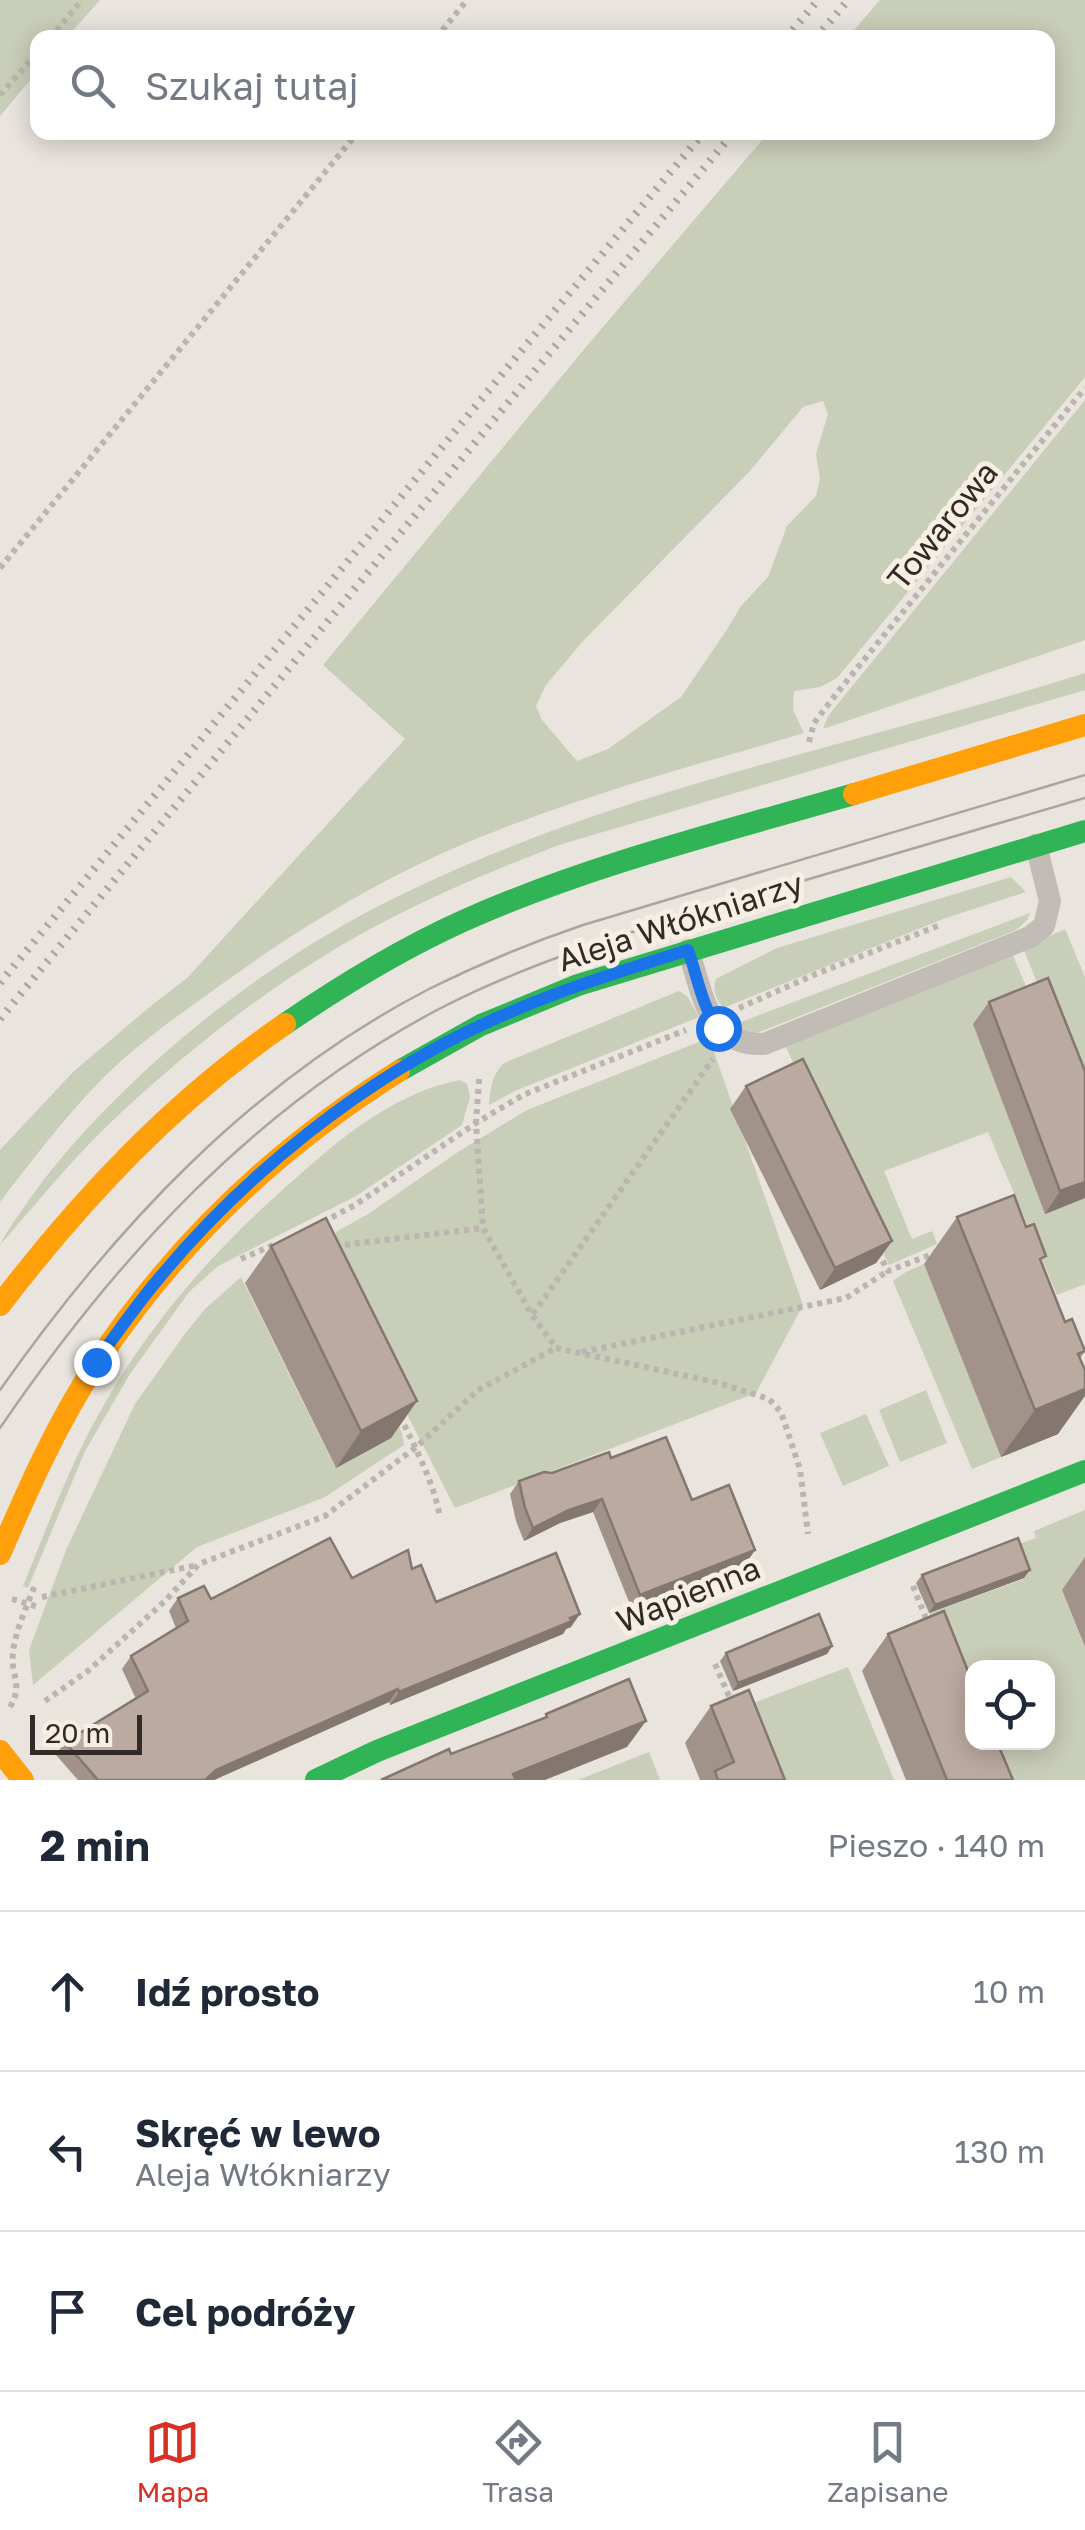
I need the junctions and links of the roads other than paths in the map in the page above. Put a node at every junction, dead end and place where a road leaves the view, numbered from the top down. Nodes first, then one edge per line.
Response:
1 (1085, 725) edge
2 (1085, 831) edge
3 (1036, 845) junction
4 (688, 950) junction
5 (0, 1305) edge
6 (1085, 1471) edge
7 (0, 1554) edge
8 (0, 1752) edge
9 (23, 1780) edge
10 (316, 1780) edge

1 - 5 main road
2 - 3 main road, Aleja Włókniarzy
3 - 4 main road, Aleja Włókniarzy
3 - 4 lane
4 - 7 main road, Aleja Włókniarzy
6 - 10 main road, Wapienna
8 - 9 main road

